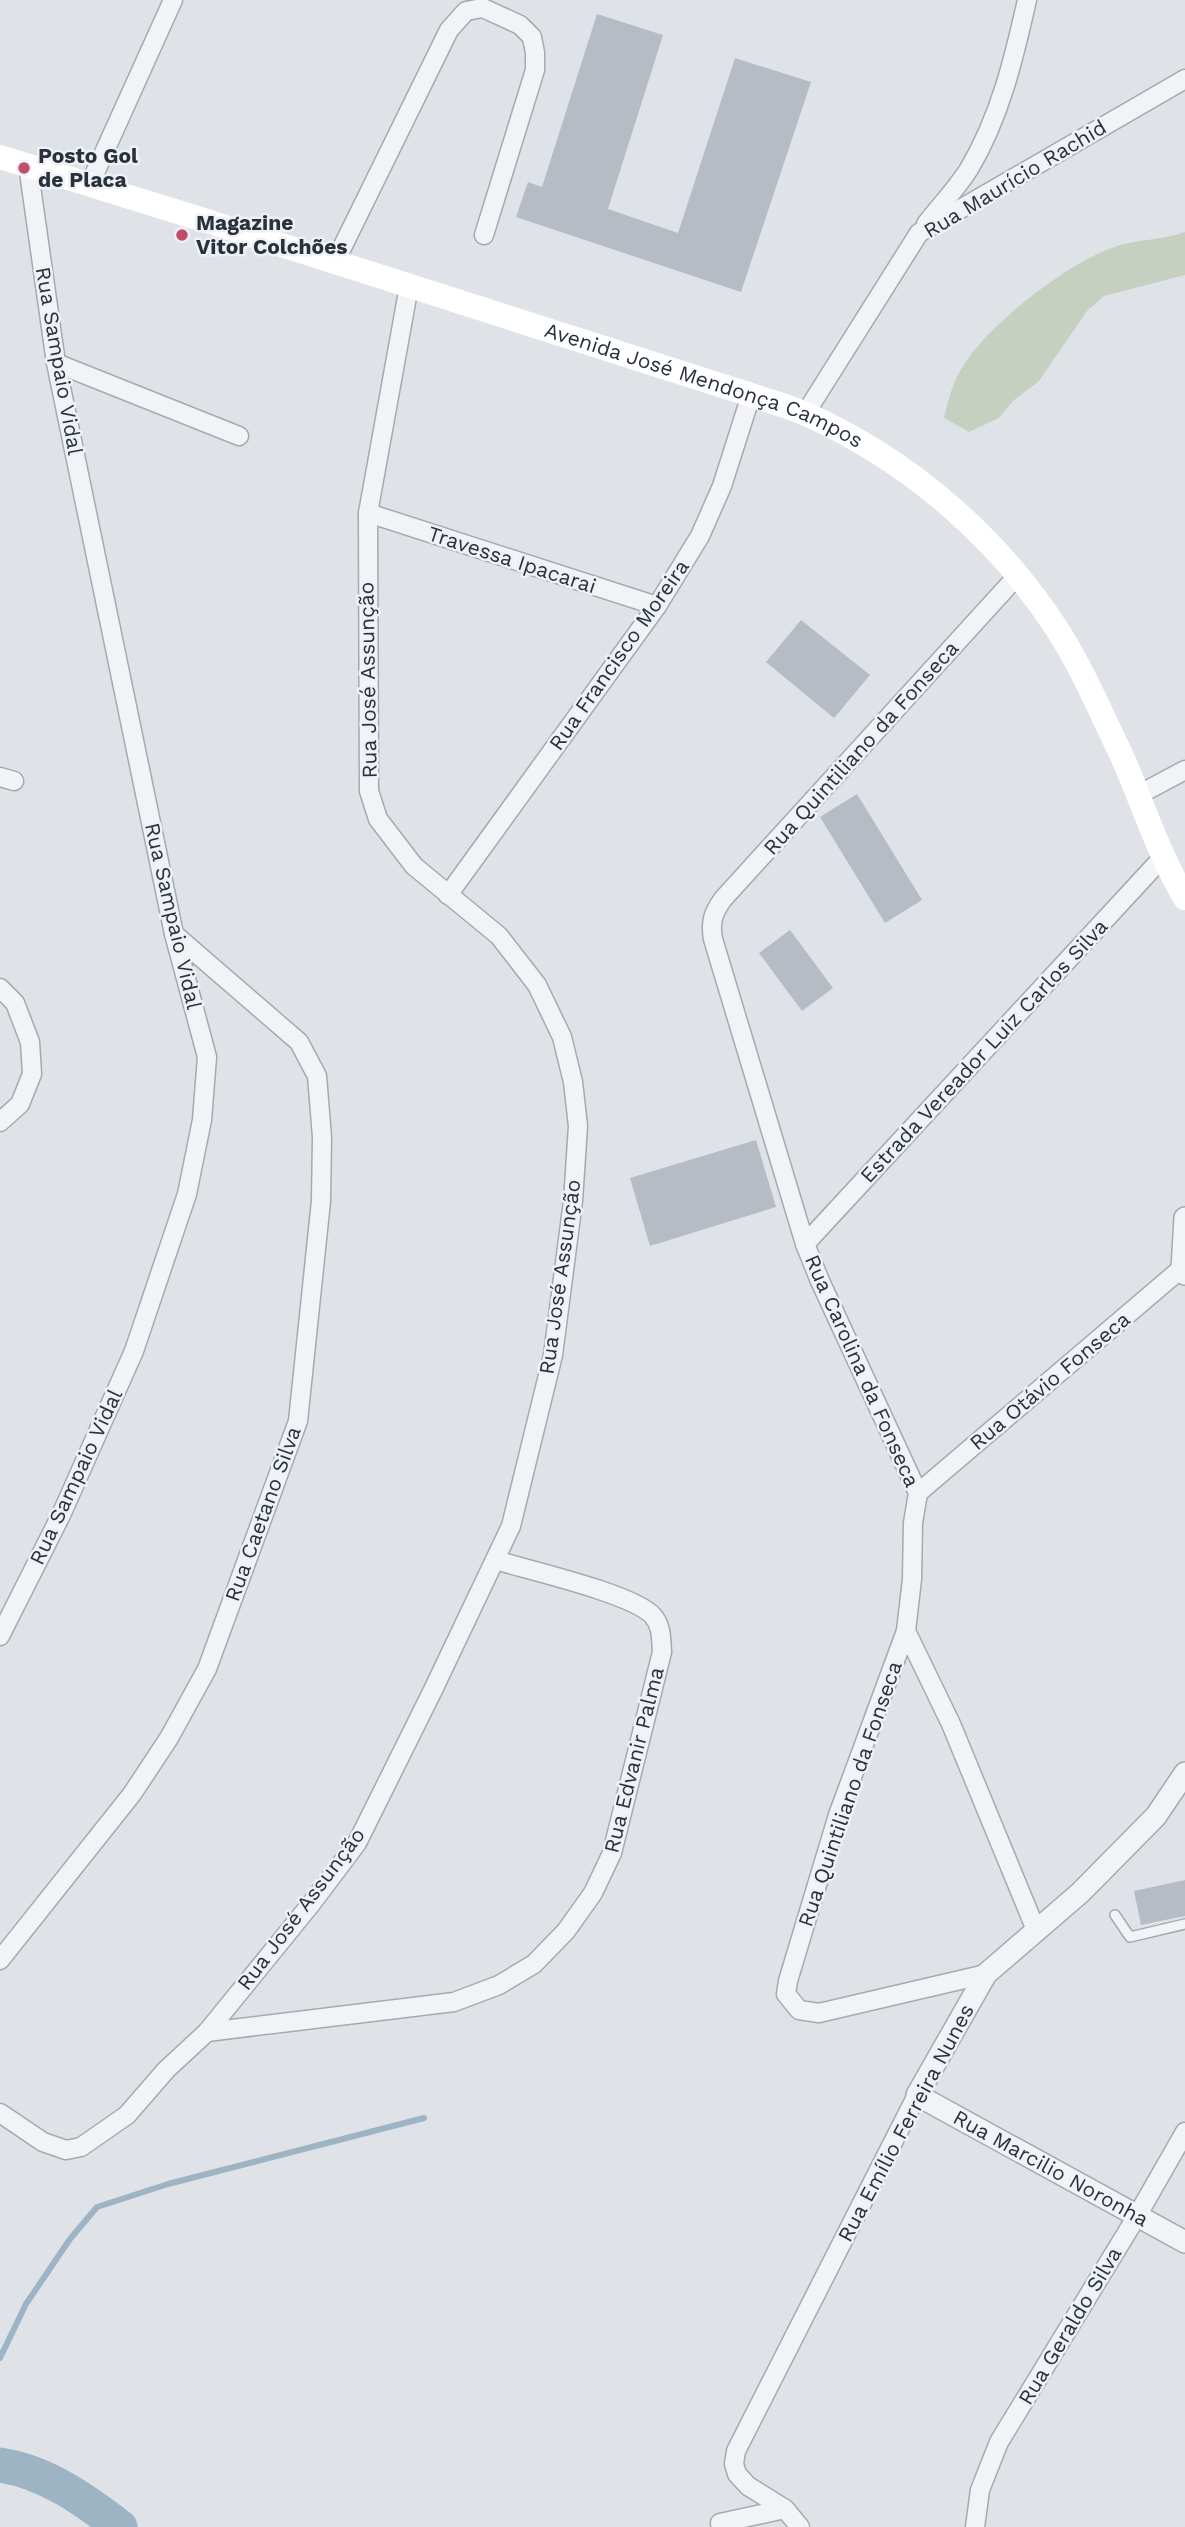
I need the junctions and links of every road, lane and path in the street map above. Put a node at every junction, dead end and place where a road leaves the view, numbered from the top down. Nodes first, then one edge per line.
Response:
1 (173, 0) edge
2 (1027, 0) edge
3 (1185, 79) edge
4 (0, 157) edge
5 (28, 165) junction
6 (89, 186) junction
7 (919, 233) junction
8 (484, 234) dead end
9 (335, 262) junction
10 (409, 286) junction
11 (56, 363) junction
12 (751, 395) junction
13 (805, 414) junction
14 (239, 436) dead end
15 (368, 513) junction
16 (1018, 575) junction
17 (657, 606) junction
18 (1185, 771) edge
19 (1140, 794) junction
20 (1163, 858) junction
21 (448, 895) junction
22 (1185, 898) edge
23 (710, 924) joint
24 (174, 934) junction
25 (0, 988) edge
26 (0, 1122) edge
27 (1185, 1219) edge
28 (805, 1244) junction
29 (1184, 1271) edge
30 (918, 1493) junction
31 (495, 1560) junction
32 (906, 1632) junction
33 (0, 1636) edge
34 (1185, 1773) edge
35 (1115, 1915) dead end
36 (1185, 1924) edge
37 (1037, 1930) junction
38 (0, 1960) edge
39 (986, 1974) junction
40 (207, 2032) junction
41 (917, 2095) junction
42 (0, 2113) edge
43 (1185, 2132) edge
44 (1137, 2216) junction
45 (1185, 2242) edge
46 (785, 2509) junction
47 (720, 2524) dead end
48 (800, 2527) edge
49 (975, 2527) edge

1 - 6 street
2 - 7 street
3 - 7 street, Rua Maurício Rachid
4 - 5 main road, Avenida José Mendonça Campos
5 - 6 main road, Avenida José Mendonça Campos
5 - 11 street, Rua Sampaio Vidal
6 - 9 main road, Avenida José Mendonça Campos
7 - 13 street, Rua Maurício Rachid
8 - 9 street
9 - 10 main road, Avenida José Mendonça Campos
10 - 12 main road, Avenida José Mendonça Campos
10 - 15 street, Rua José Assunção
11 - 14 street
11 - 24 street, Rua Sampaio Vidal
12 - 13 main road, Avenida José Mendonça Campos
12 - 17 street, Rua Francisco Moreira
13 - 16 main road, Avenida José Mendonça Campos
15 - 17 street, Travessa Ipacarai
15 - 21 street, Rua José Assunção
16 - 19 main road, Avenida José Mendonça Campos
16 - 23 street, Rua Quintiliano da Fonseca
17 - 21 street, Rua Francisco Moreira
18 - 19 street
19 - 20 main road, Avenida José Mendonça Campos
20 - 22 main road, Avenida José Mendonça Campos
20 - 28 street, Estrada Vereador Luiz Carlos Silva
21 - 31 street, Rua José Assunção
23 - 28 street, Rua Carolina da Fonseca
24 - 33 street, Rua Sampaio Vidal
24 - 38 street, Rua Caetano Silva
25 - 26 street
27 - 29 street
28 - 30 street, Rua Carolina da Fonseca
29 - 30 street, Rua Otávio Fonseca
30 - 32 street, Rua Carolina da Fonseca
31 - 40 street, Rua José Assunção
31 - 40 street, Rua Edvanir Palma
32 - 37 street
32 - 39 street, Rua Quintiliano da Fonseca
34 - 37 street, Rua Emílio Ferreira Nunes
35 - 36 lane
37 - 39 street, Rua Emílio Ferreira Nunes
39 - 41 street, Rua Emílio Ferreira Nunes
40 - 42 street, Rua José Assunção
41 - 44 street, Rua Marcilio Noronha
41 - 46 street, Rua Emílio Ferreira Nunes
43 - 44 street, Rua Geraldo Silva
44 - 45 street, Rua Marcilio Noronha
44 - 49 street, Rua Geraldo Silva
46 - 47 street
46 - 48 street, Rua Emílio Ferreira Nunes

